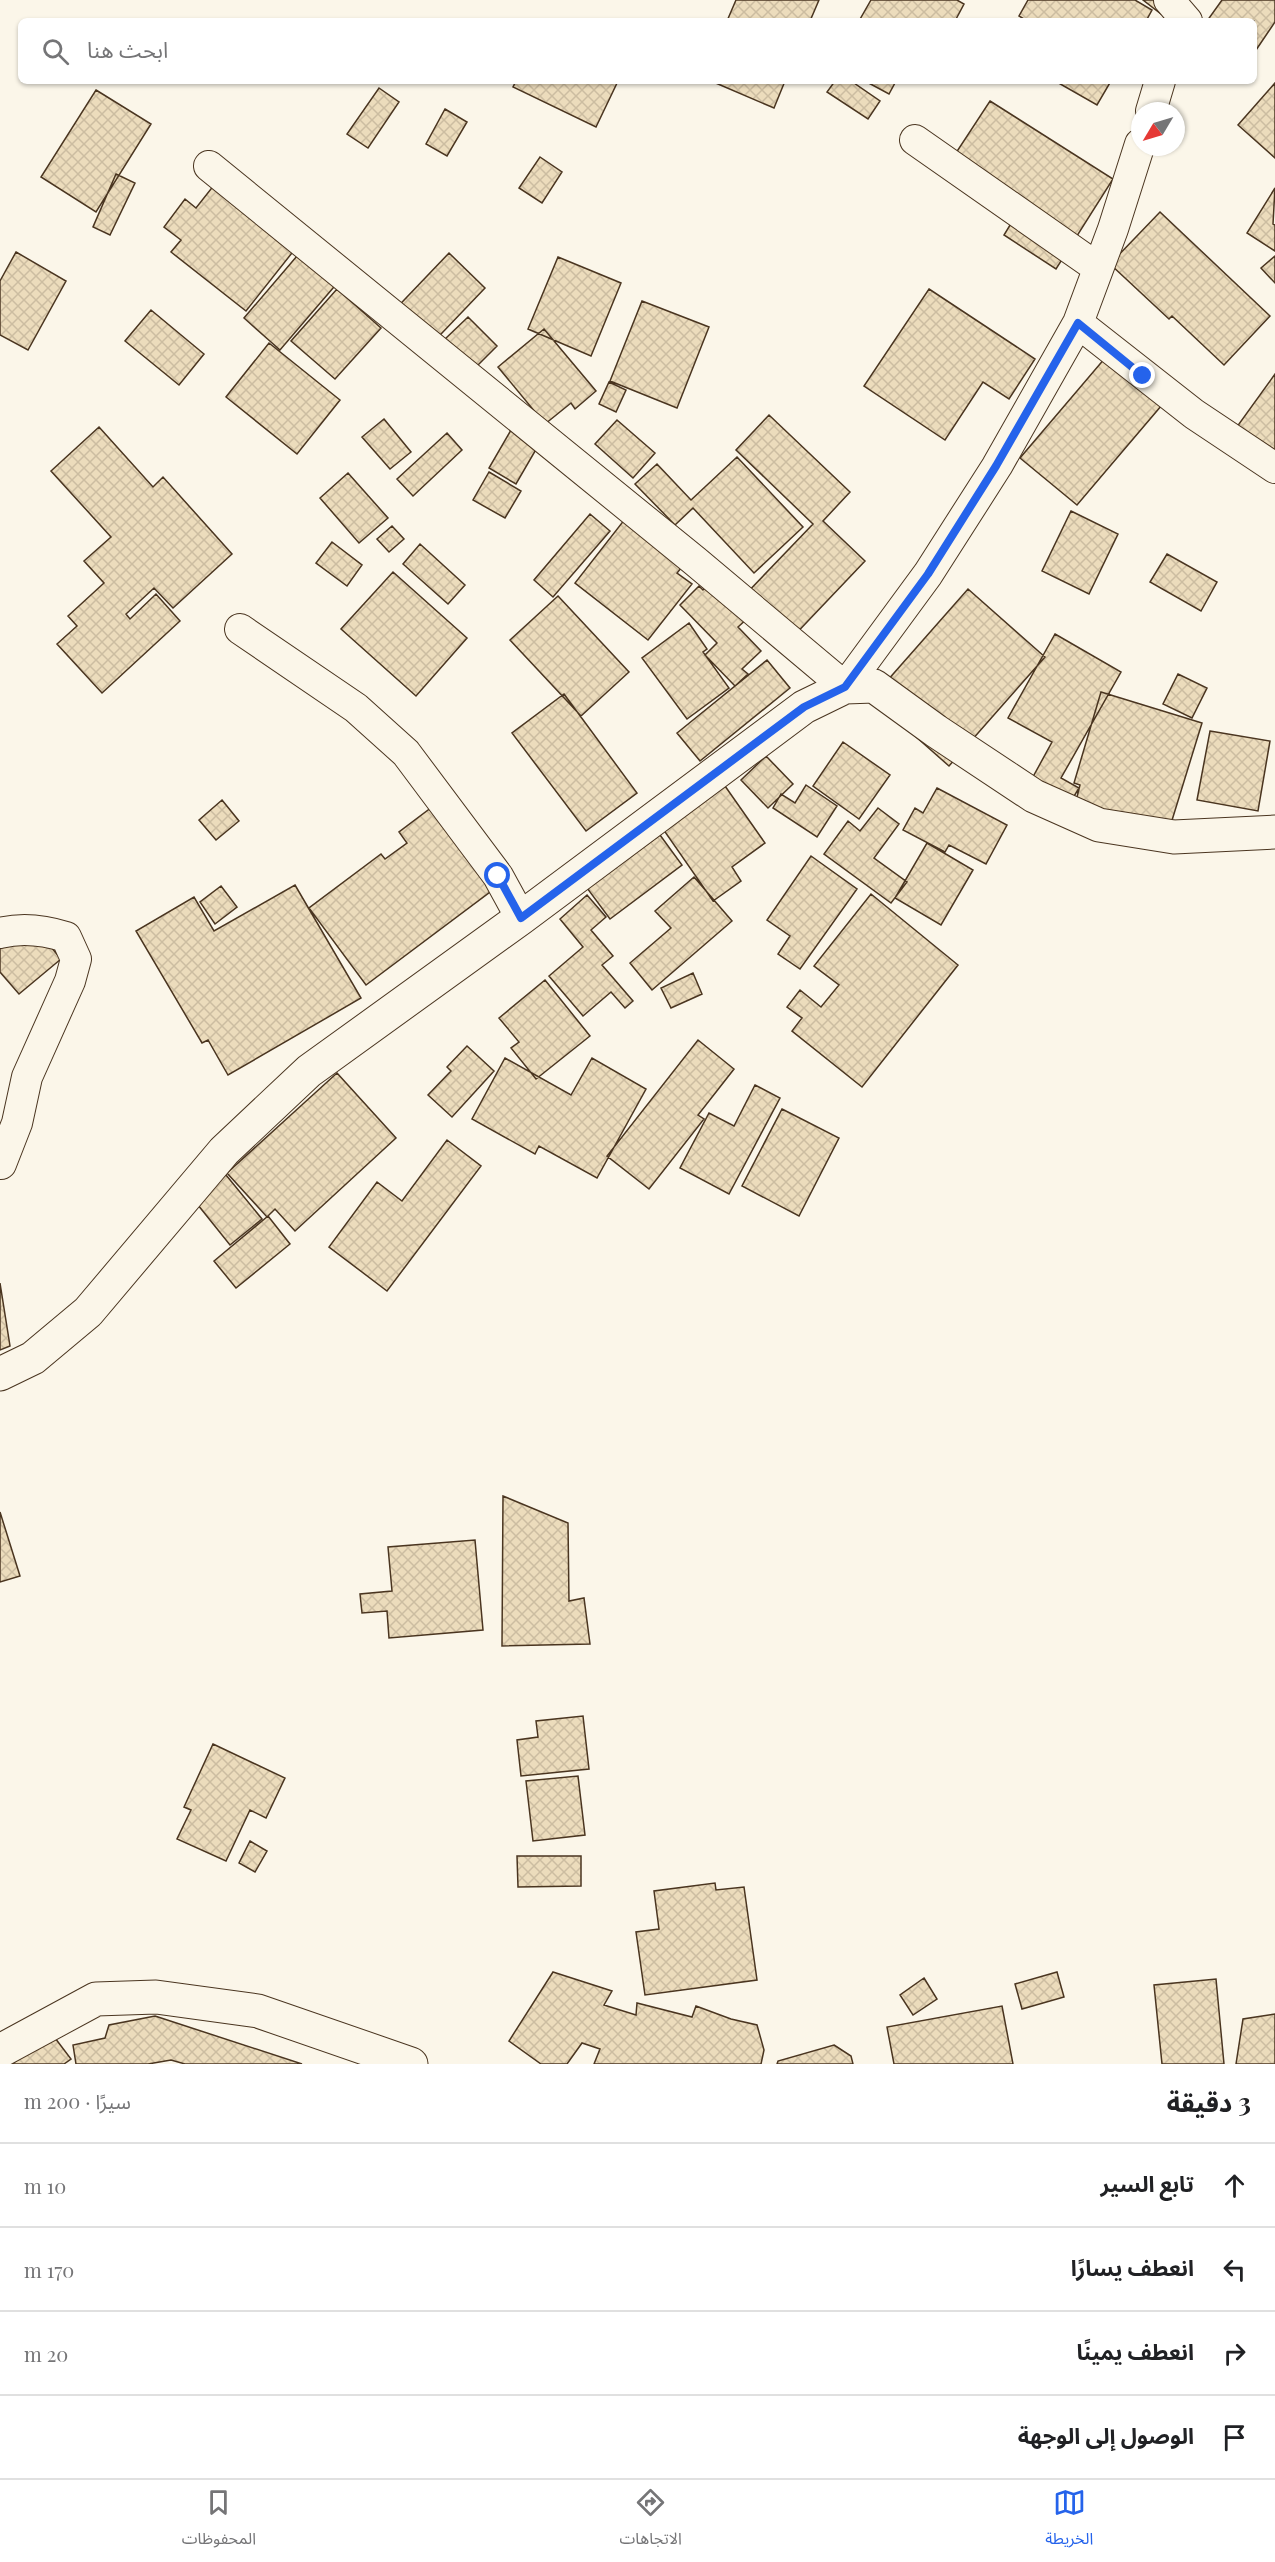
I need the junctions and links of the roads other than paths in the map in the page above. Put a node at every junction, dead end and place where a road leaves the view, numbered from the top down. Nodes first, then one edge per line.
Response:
1 (1169, 0) edge
2 (1201, 0) edge
3 (1185, 18) edge
4 (1190, 18) edge
5 (1159, 84) edge
6 (1154, 102) edge
7 (915, 140) dead end
8 (1136, 156) edge
9 (209, 165) dead end
10 (1098, 268) junction
11 (1078, 323) junction
12 (1275, 468) edge
13 (240, 629) dead end
14 (845, 687) junction
15 (1275, 832) edge
16 (521, 918) junction
17 (0, 933) edge
18 (1, 1164) edge
19 (0, 1374) edge
20 (0, 2051) edge
21 (411, 2064) edge

1 - 3 street
2 - 4 street
5 - 6 street
7 - 10 street
8 - 10 street
9 - 14 street
10 - 11 street
11 - 12 street
11 - 14 street
13 - 16 street
14 - 15 street
14 - 16 street
16 - 19 street
17 - 18 street
20 - 21 street

